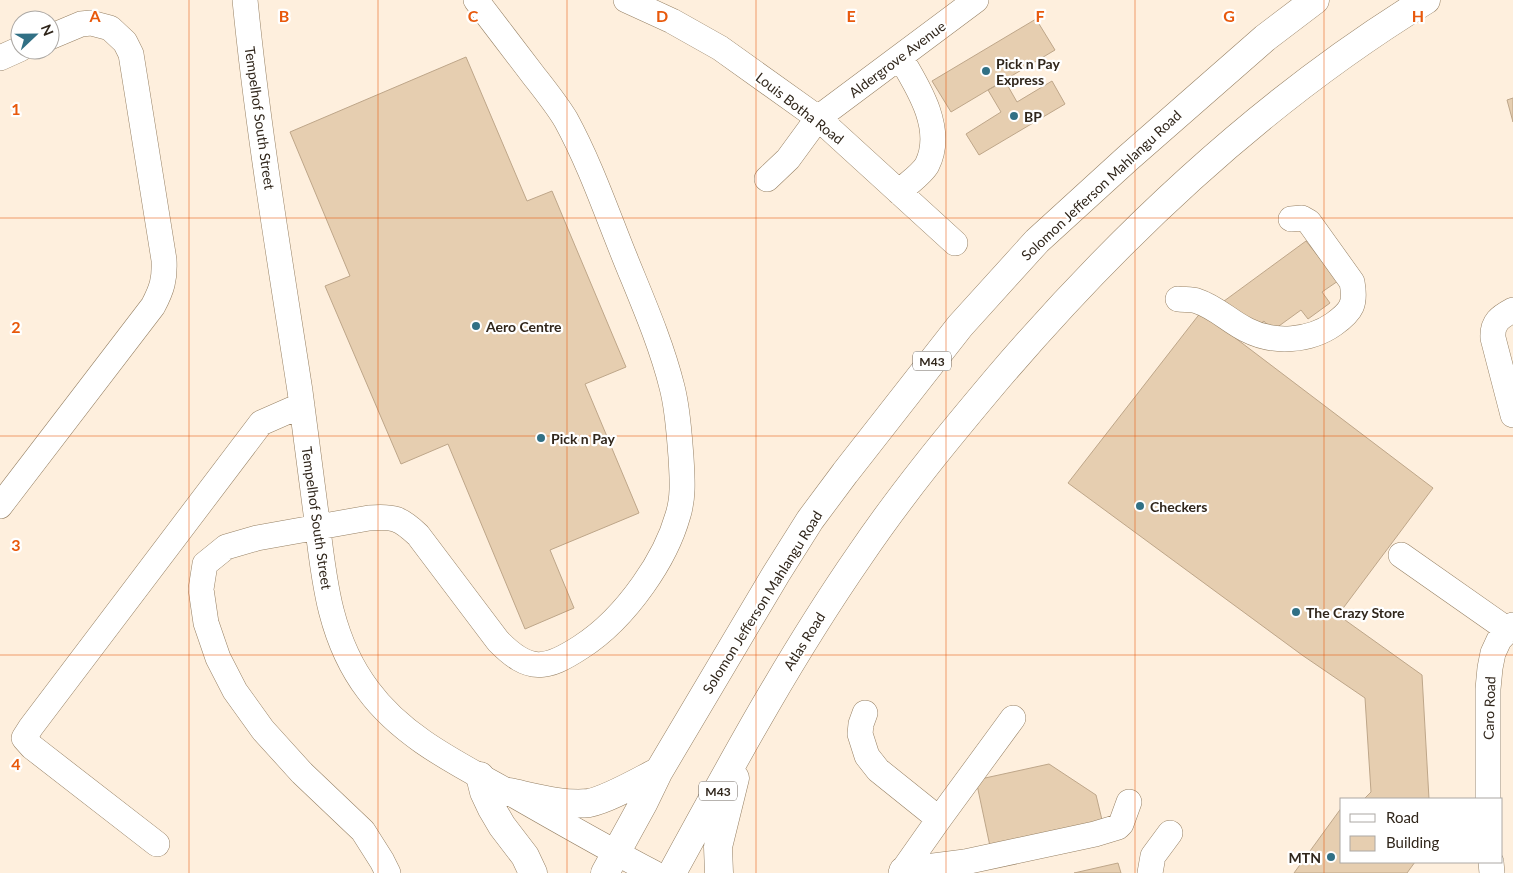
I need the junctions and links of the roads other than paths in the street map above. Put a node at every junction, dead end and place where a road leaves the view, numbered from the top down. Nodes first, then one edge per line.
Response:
1 (245, 0) edge
2 (476, 0) edge
3 (626, 0) edge
4 (976, 0) edge
5 (1315, 0) edge
6 (1426, 0) edge
7 (60, 33) edge
8 (900, 56) junction
9 (818, 118) junction
10 (767, 179) dead end
11 (899, 192) junction
12 (1291, 219) dead end
13 (955, 243) dead end
14 (1178, 299) dead end
15 (1513, 310) edge
16 (302, 405) junction
17 (1513, 415) edge
18 (0, 506) edge
19 (317, 527) junction
20 (1401, 555) dead end
21 (1510, 627) edge
22 (865, 713) dead end
23 (1013, 718) dead end
24 (742, 748) junction
25 (659, 770) junction
26 (480, 776) junction
27 (509, 792) junction
28 (1488, 798) edge
29 (1129, 802) dead end
30 (939, 819) junction
31 (1170, 833) dead end
32 (158, 844) dead end
33 (611, 863) edge
34 (902, 872) edge
35 (388, 873) edge
36 (533, 873) edge
37 (654, 873) edge
38 (672, 873) edge
39 (719, 873) edge
40 (1150, 873) edge

1 - 16 street, Tempelhof South Street
2 - 19 street
3 - 9 street, Louis Botha Road
4 - 8 street, Aldergrove Avenue
5 - 25 main road, Solomon Jefferson Mahlangu Road / M43
6 - 24 main road, Atlas Road / M43
7 - 18 street
8 - 9 street, Aldergrove Avenue
8 - 11 street
9 - 10 street, Aldergrove Avenue
9 - 11 street, Louis Botha Road
11 - 13 street, Louis Botha Road
12 - 14 street
15 - 17 street
16 - 19 street, Tempelhof South Street
16 - 32 street
19 - 26 street, Tempelhof South Street
19 - 35 street
20 - 21 street
21 - 28 street, Caro Road
22 - 30 street
23 - 30 street
24 - 38 main road, Atlas Road / M43
24 - 39 main road
25 - 27 main road
25 - 33 main road, Solomon Jefferson Mahlangu Road / M43
26 - 27 street, Tempelhof South Street
26 - 36 main road
27 - 33 street, Tempelhof South Street
29 - 34 street
30 - 34 street
31 - 40 street
33 - 37 street, Tempelhof South Street

